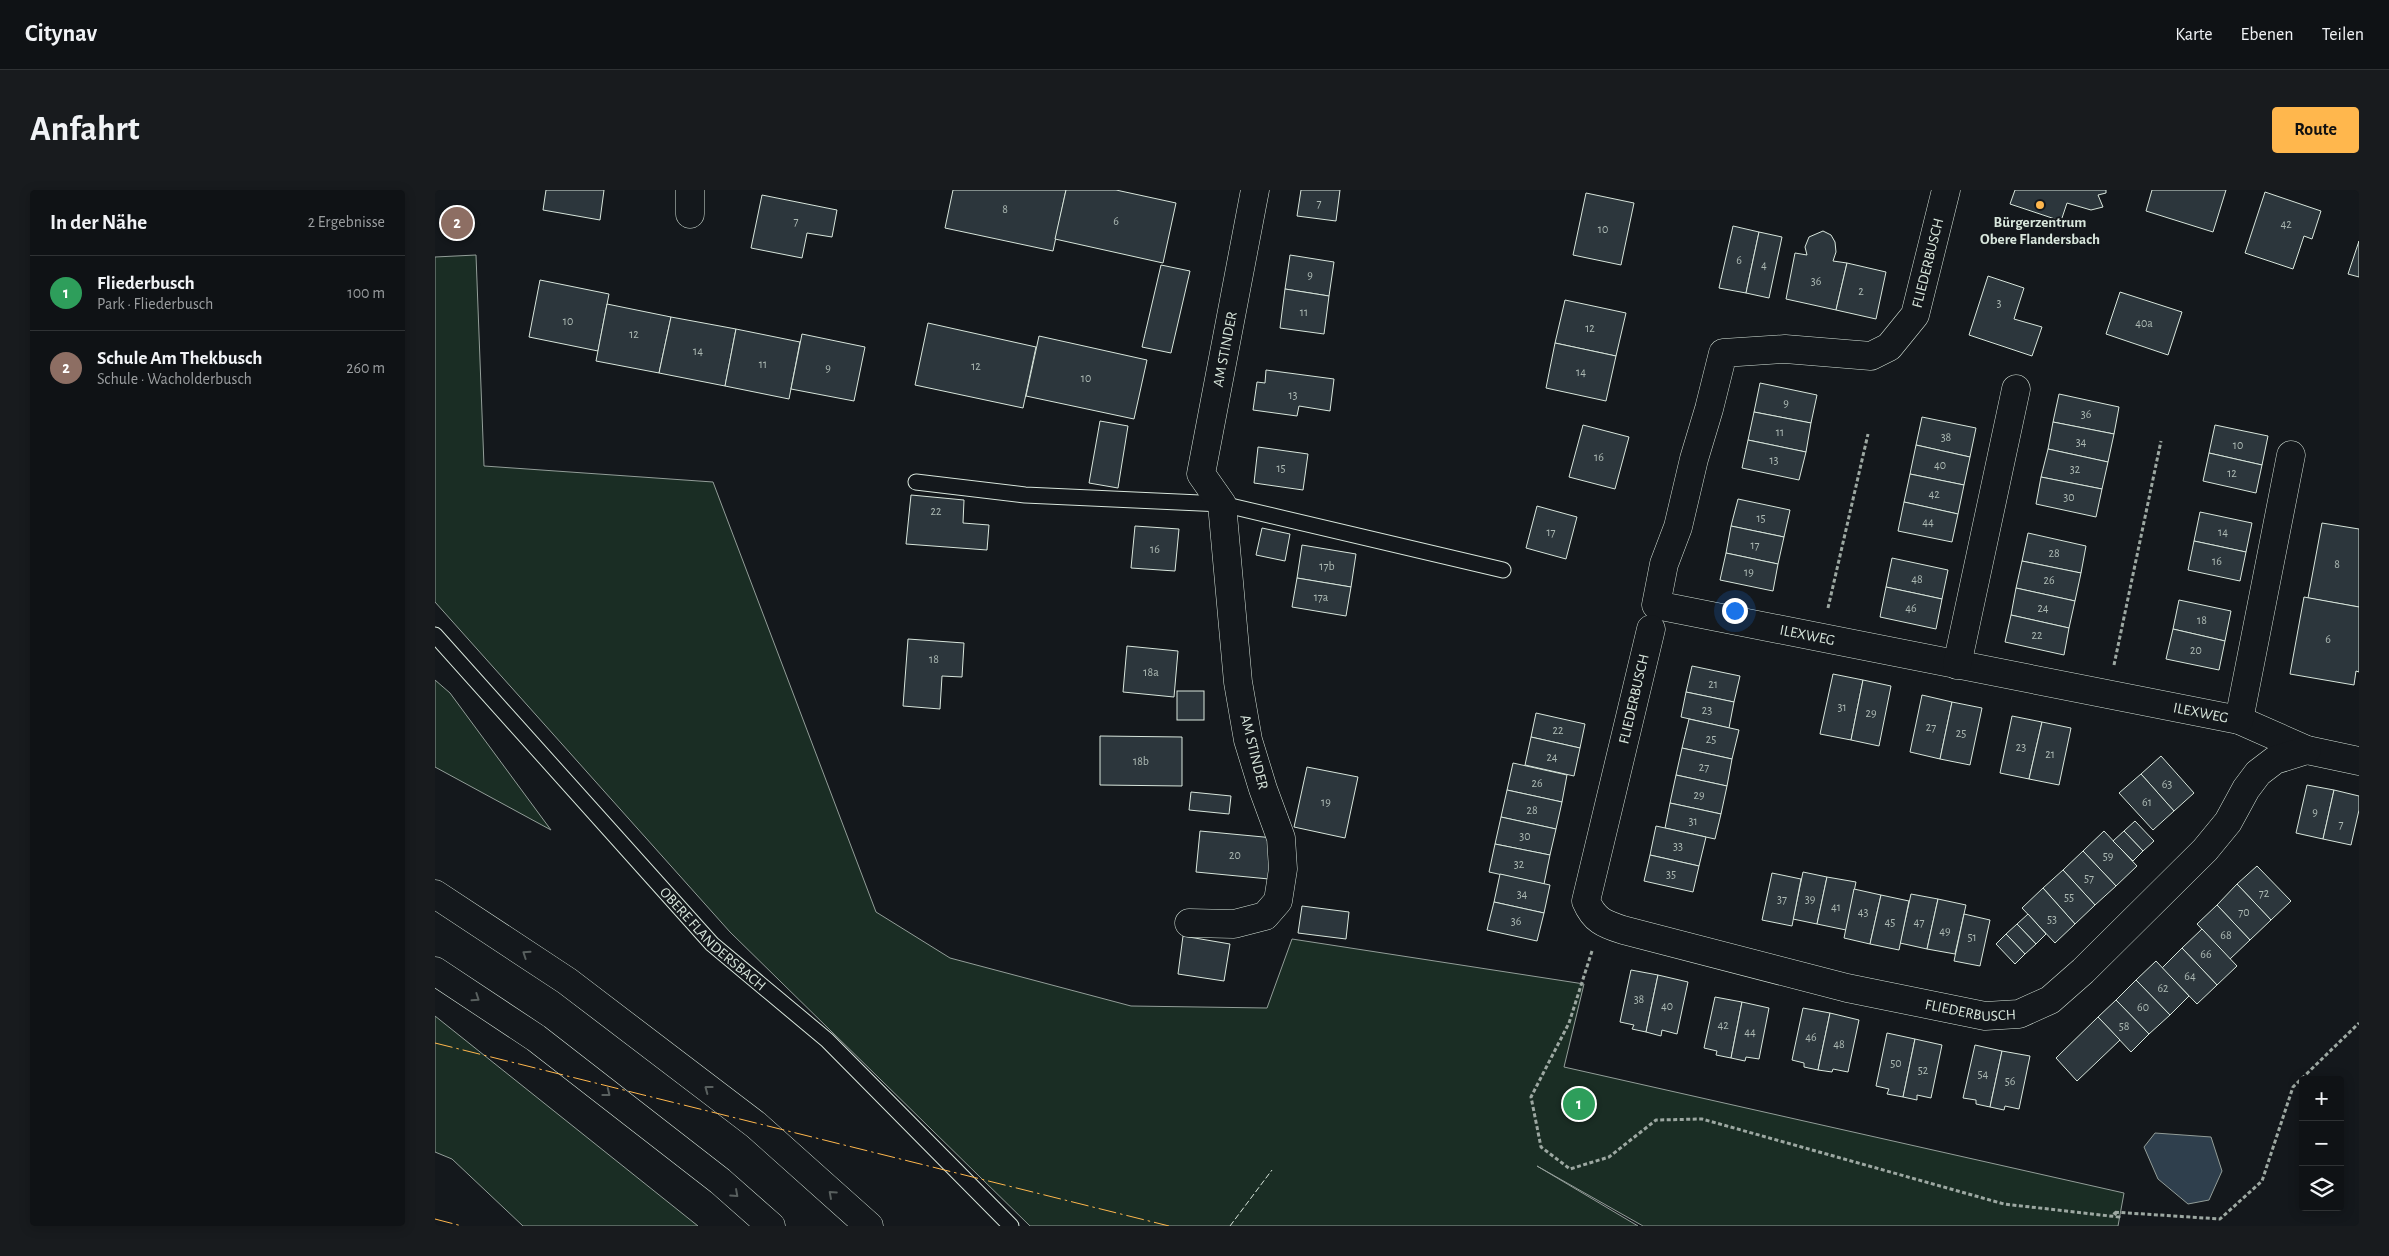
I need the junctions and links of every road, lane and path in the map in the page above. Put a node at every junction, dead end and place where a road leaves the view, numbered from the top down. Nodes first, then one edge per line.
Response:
1 (1255, 190) edge
2 (1946, 190) edge
3 (2017, 389) dead end
4 (1868, 434) dead end
5 (2161, 441) dead end
6 (2291, 455) dead end
7 (916, 482) dead end
8 (1222, 504) junction
9 (1503, 570) dead end
10 (1653, 617) junction
11 (435, 635) edge
12 (1821, 638) junction
13 (1957, 665) junction
14 (2108, 695) junction
15 (2239, 720) junction
16 (2307, 750) junction
17 (2359, 761) edge
18 (435, 894) edge
19 (1189, 923) dead end
20 (1603, 924) junction
21 (435, 971) edge
22 (2359, 1023) edge
23 (2220, 1219) junction
24 (771, 1226) edge
25 (869, 1226) edge
26 (1011, 1226) edge
27 (2220, 1226) edge

1 - 8 main road, AM STINDER
2 - 10 main road, FLIEDERBUSCH
3 - 13 main road
4 - 12 path
5 - 14 path
6 - 15 main road, ILEXWEG
7 - 8 lane
8 - 9 lane
8 - 19 main road, AM STINDER
10 - 12 main road, ILEXWEG
10 - 20 main road, FLIEDERBUSCH
11 - 26 lane, OBERE FLANDERSBACH
12 - 13 main road, ILEXWEG
13 - 14 main road, ILEXWEG
14 - 15 main road, ILEXWEG
15 - 16 main road, ILEXWEG
16 - 17 main road, ILEXWEG
16 - 20 main road, FLIEDERBUSCH
25 -> 18 main road
20 - 23 path
21 -> 24 main road
22 - 23 path
23 - 27 path

